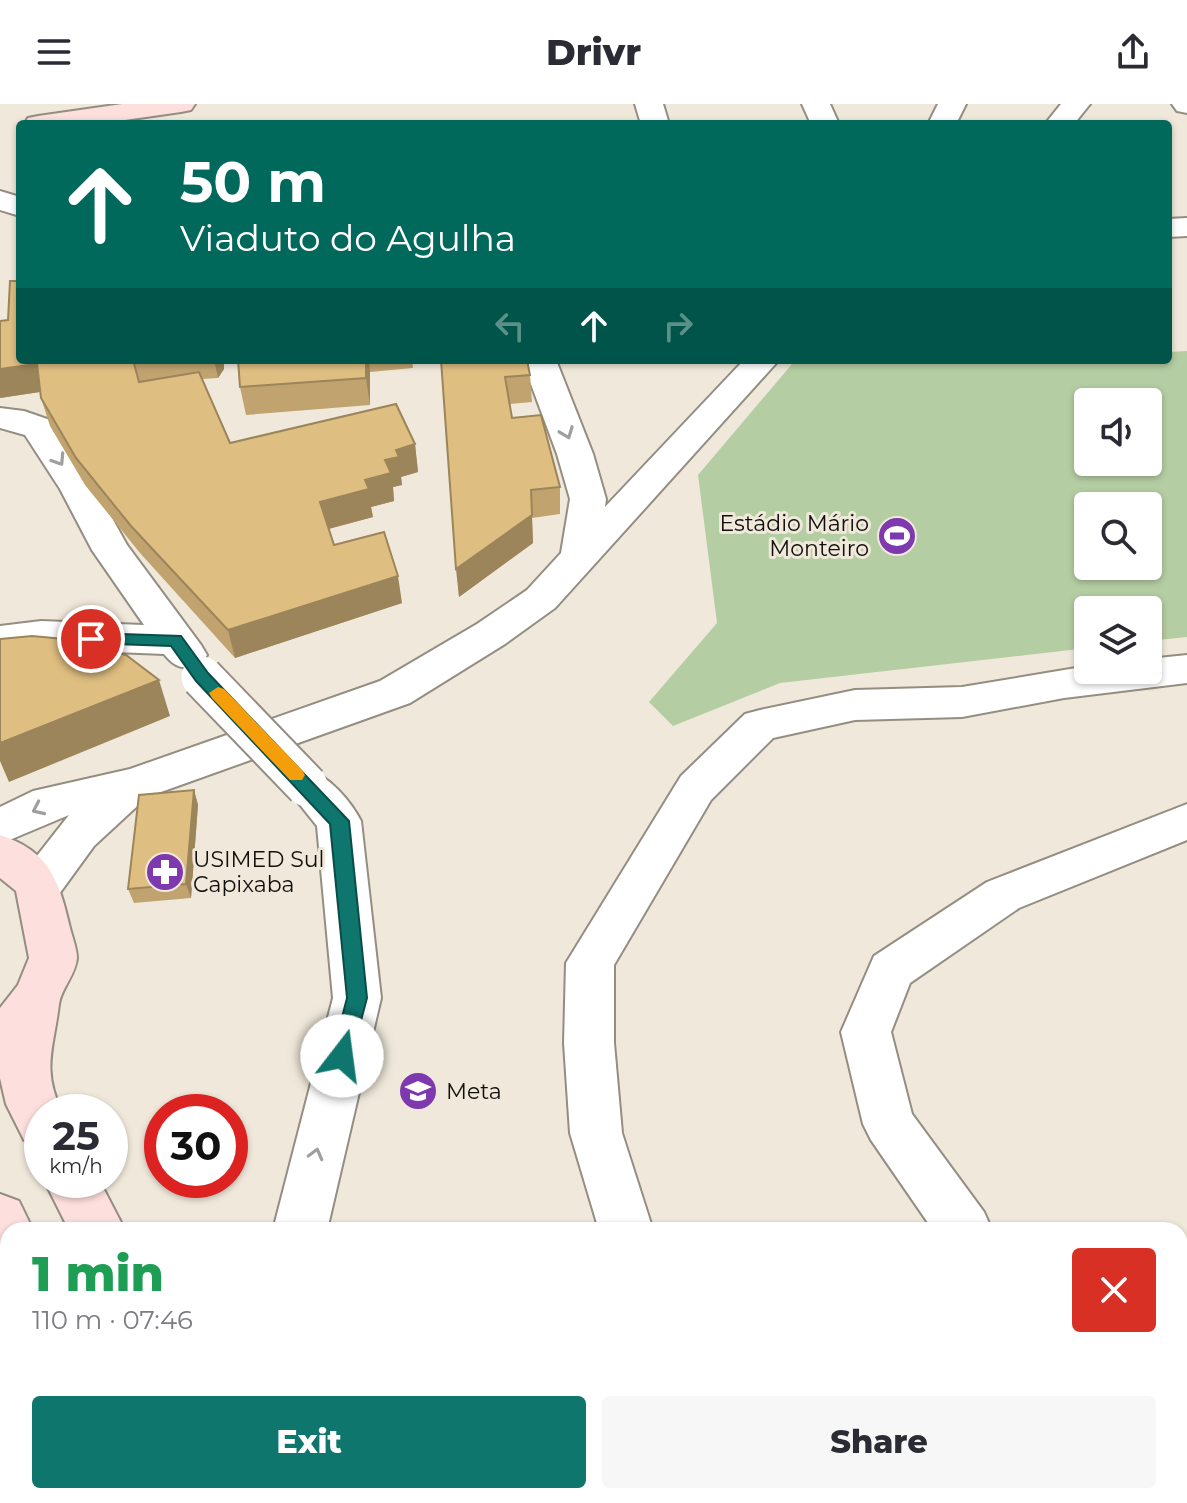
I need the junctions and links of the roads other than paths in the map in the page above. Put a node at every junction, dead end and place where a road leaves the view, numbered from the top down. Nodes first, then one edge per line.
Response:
1 (181, 104) edge
2 (1076, 104) edge
3 (67, 120) edge
4 (1062, 120) edge
5 (541, 364) edge
6 (754, 364) edge
7 (728, 378) edge
8 (0, 418) edge
9 (580, 556) junction
10 (0, 640) edge
11 (176, 640) junction
12 (1187, 669) edge
13 (132, 785) junction
14 (1187, 821) edge
15 (0, 827) edge
16 (0, 853) edge
17 (38, 888) junction
18 (38, 996) junction
19 (0, 1045) edge
20 (29, 1094) edge
21 (81, 1198) edge
22 (94, 1222) edge
23 (302, 1222) edge
24 (624, 1222) edge
25 (959, 1222) edge

1 - 3 main road
2 - 4 street
5 -> 9 street
6 - 7 street
7 - 9 street
8 -> 11 street
9 - 13 street
10 - 11 street
23 -> 11 street, bridge
12 - 24 street
13 -> 15 street
13 - 17 street
14 - 25 street
16 - 17 main road
17 - 18 main road
18 - 19 main road
18 - 20 main road
21 - 22 main road

